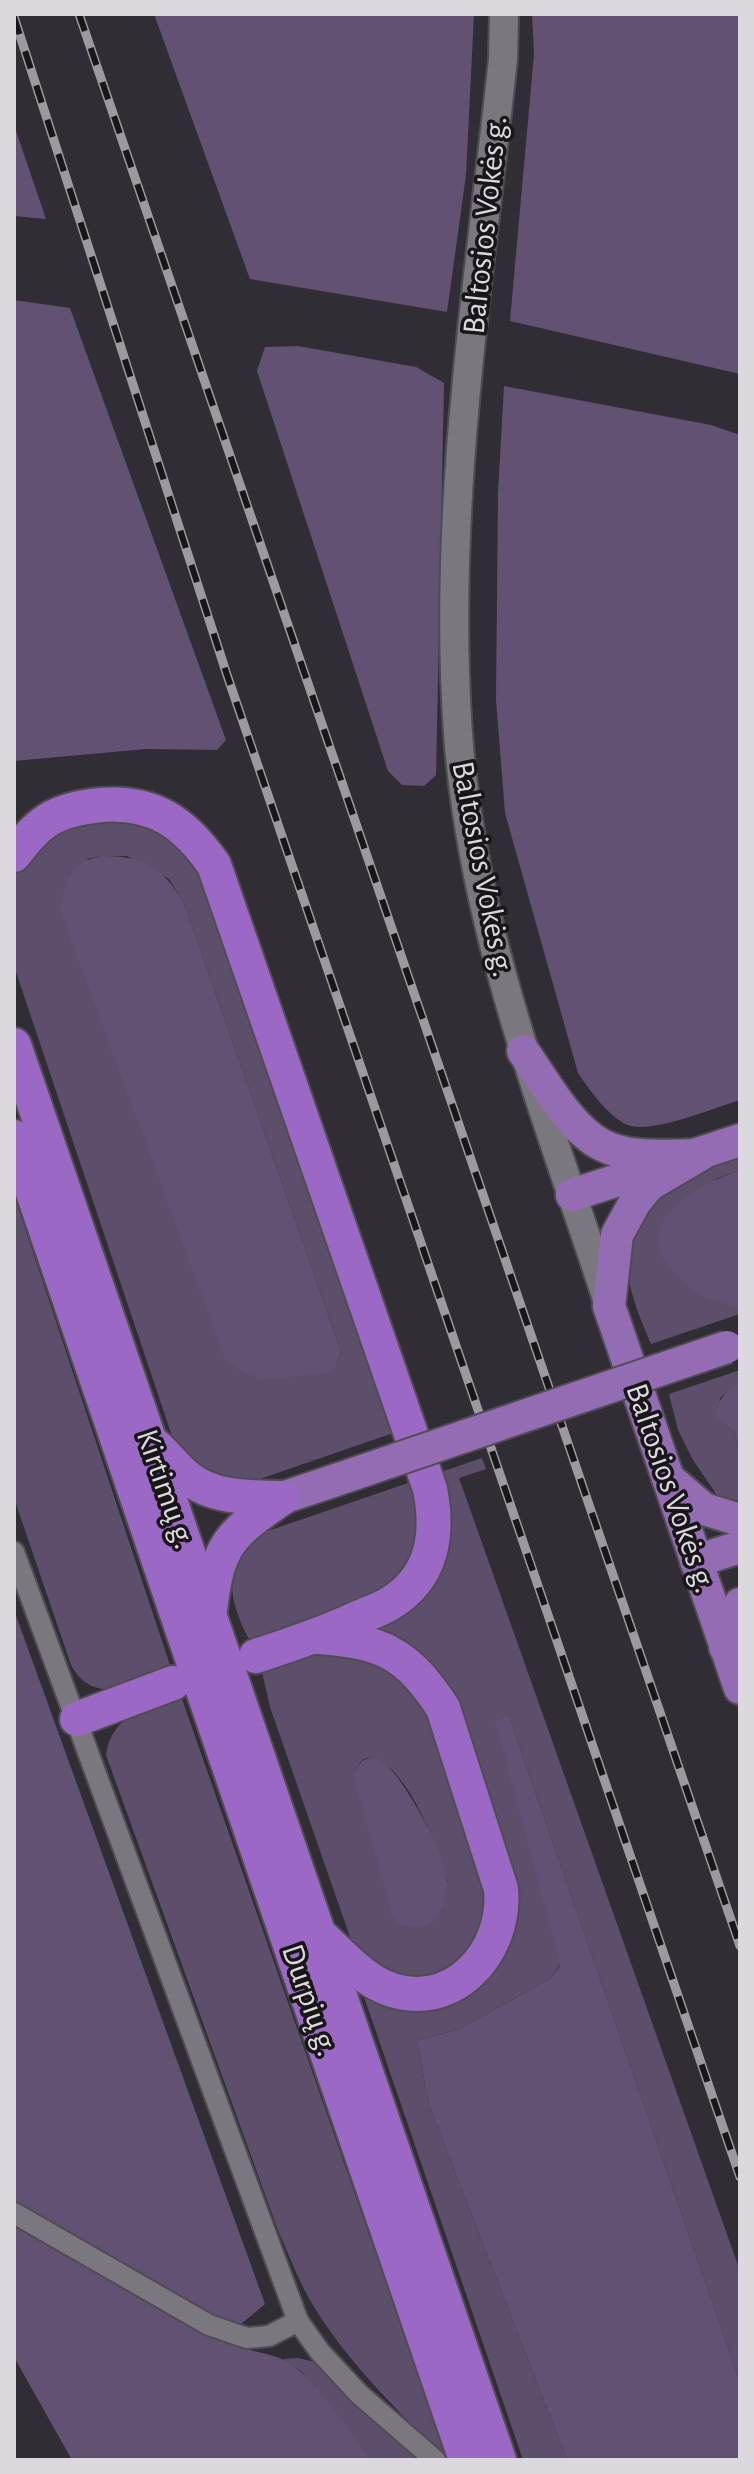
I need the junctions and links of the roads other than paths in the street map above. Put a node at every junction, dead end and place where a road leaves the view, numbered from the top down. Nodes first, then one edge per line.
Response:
1 (504, 14) edge
2 (14, 855) edge
3 (14, 1045) edge
4 (523, 1051) junction
5 (14, 1137) edge
6 (740, 1140) edge
7 (700, 1155) junction
8 (572, 1195) junction
9 (609, 1306) junction
10 (733, 1344) edge
11 (148, 1437) junction
12 (667, 1478) junction
13 (282, 1498) junction
14 (740, 1520) edge
15 (152, 1541) joint
16 (740, 1547) edge
17 (14, 1552) edge
18 (696, 1561) junction
19 (740, 1604) edge
20 (210, 1615) junction
21 (316, 1636) junction
22 (725, 1647) junction
23 (256, 1656) dead end
24 (173, 1683) dead end
25 (740, 1688) edge
26 (77, 1719) junction
27 (319, 1934) junction
28 (14, 2213) edge
29 (298, 2321) junction
30 (435, 2460) edge
31 (466, 2460) edge
32 (499, 2460) edge

1 - 4 main road, Baltosios Vokės g.
2 - 21 highway
3 - 11 highway, Kirtimų g.
4 - 7 main road
4 - 8 main road, Baltosios Vokės g.
5 - 15 highway, Kirtimų g.
6 - 7 main road
7 - 8 main road
7 - 9 main road
8 - 9 main road, Baltosios Vokės g.
9 - 12 main road, Baltosios Vokės g.
10 - 13 main road, bridge
11 - 13 highway
11 - 20 highway, Kirtimų g.
12 - 14 main road
12 - 18 main road, Baltosios Vokės g.
13 - 20 highway
15 - 31 highway, Durpių g.
16 - 18 main road
17 - 26 street
18 - 22 main road, Baltosios Vokės g.
19 - 22 main road
20 - 27 highway, Kirtimų g.
21 - 23 highway
21 - 27 highway
22 - 25 main road, Baltosios Vokės g.
24 - 26 highway
26 - 29 street
27 - 32 highway, Durpių g.
28 - 29 street
29 - 30 street

